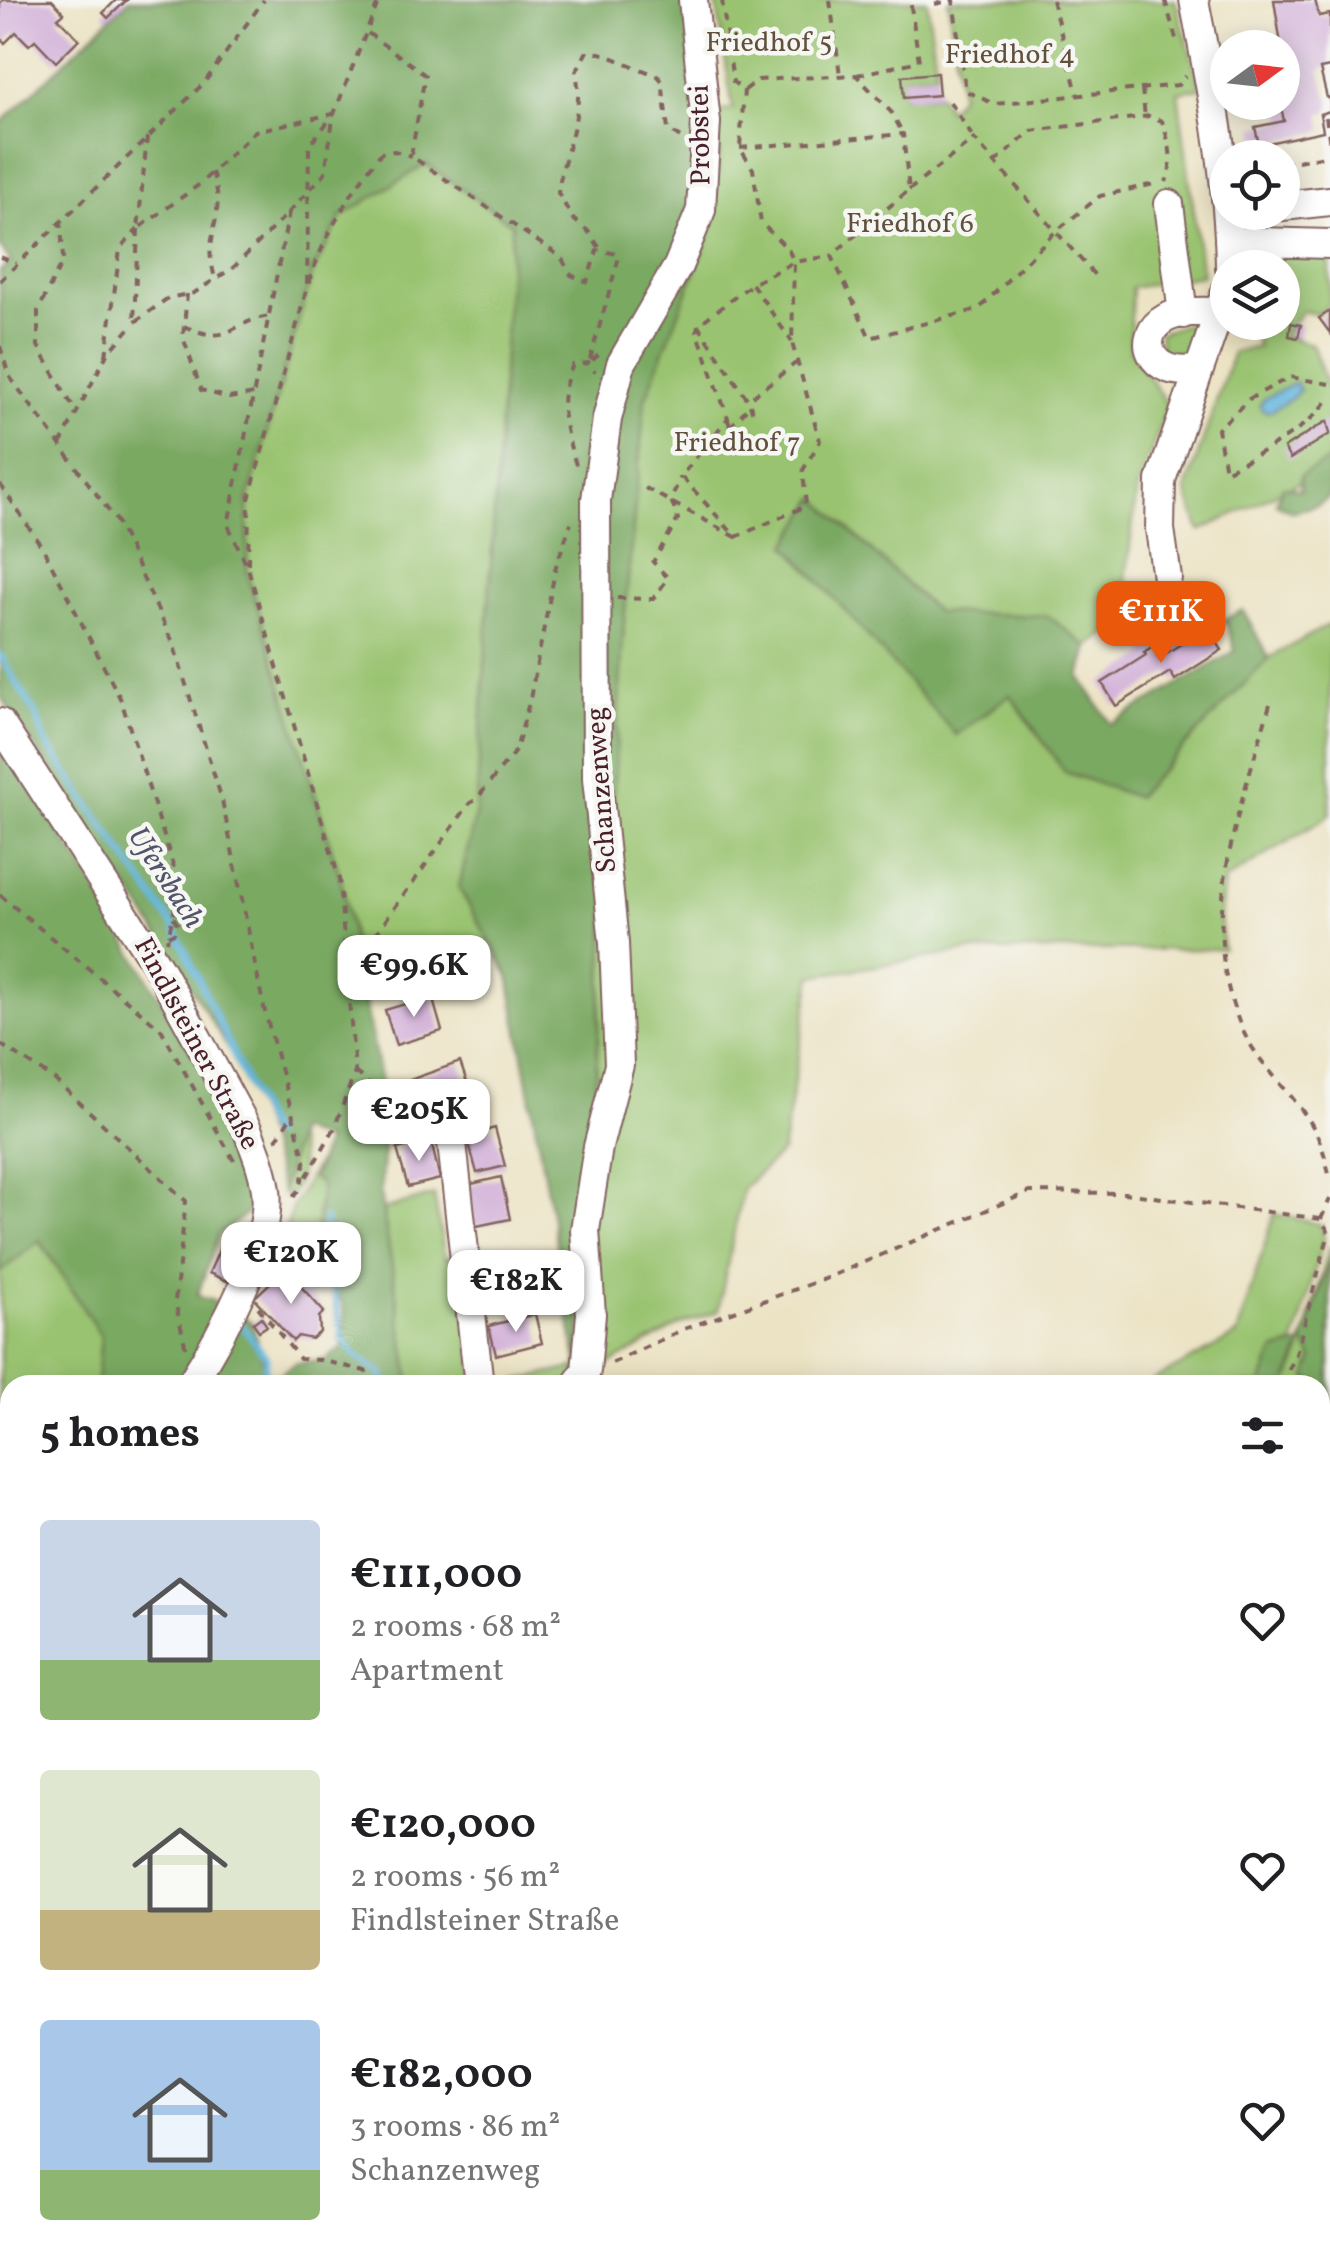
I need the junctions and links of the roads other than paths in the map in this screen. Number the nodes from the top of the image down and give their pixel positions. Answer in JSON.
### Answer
{"nodes":[{"id":1,"x":693,"y":0,"type":"edge"},
{"id":2,"x":1194,"y":0,"type":"edge"},
{"id":3,"x":1217,"y":140,"type":"edge"},
{"id":4,"x":1167,"y":193,"type":"road end"},
{"id":5,"x":1330,"y":201,"type":"edge"},
{"id":6,"x":1300,"y":204,"type":"edge"},
{"id":7,"x":701,"y":210,"type":"joint"},
{"id":8,"x":1330,"y":244,"type":"edge"},
{"id":9,"x":1269,"y":250,"type":"edge"},
{"id":10,"x":1210,"y":304,"type":"edge"},
{"id":11,"x":1184,"y":314,"type":"junction"},
{"id":12,"x":1210,"y":335,"type":"edge"},
{"id":13,"x":1197,"y":369,"type":"junction"},
{"id":14,"x":1166,"y":578,"type":"dead end"},
{"id":15,"x":0,"y":723,"type":"edge"},
{"id":16,"x":451,"y":1134,"type":"road end"},
{"id":17,"x":195,"y":1375,"type":"edge"},
{"id":18,"x":479,"y":1375,"type":"edge"},
{"id":19,"x":584,"y":1375,"type":"edge"}],
"edges":[{"from":1,"to":7,"type":"street","name":"Probstei"},
{"from":2,"to":3,"type":"street"},
{"from":4,"to":11,"type":"street"},
{"from":5,"to":6,"type":"street"},
{"from":7,"to":19,"type":"street","name":"Schanzenweg"},
{"from":8,"to":9,"type":"street"},
{"from":10,"to":11,"type":"street"},
{"from":11,"to":13,"type":"street"},
{"from":12,"to":13,"type":"street"},
{"from":13,"to":14,"type":"street"},
{"from":15,"to":17,"type":"street","name":"Findlsteiner Straße"},
{"from":16,"to":18,"type":"street"}]}
